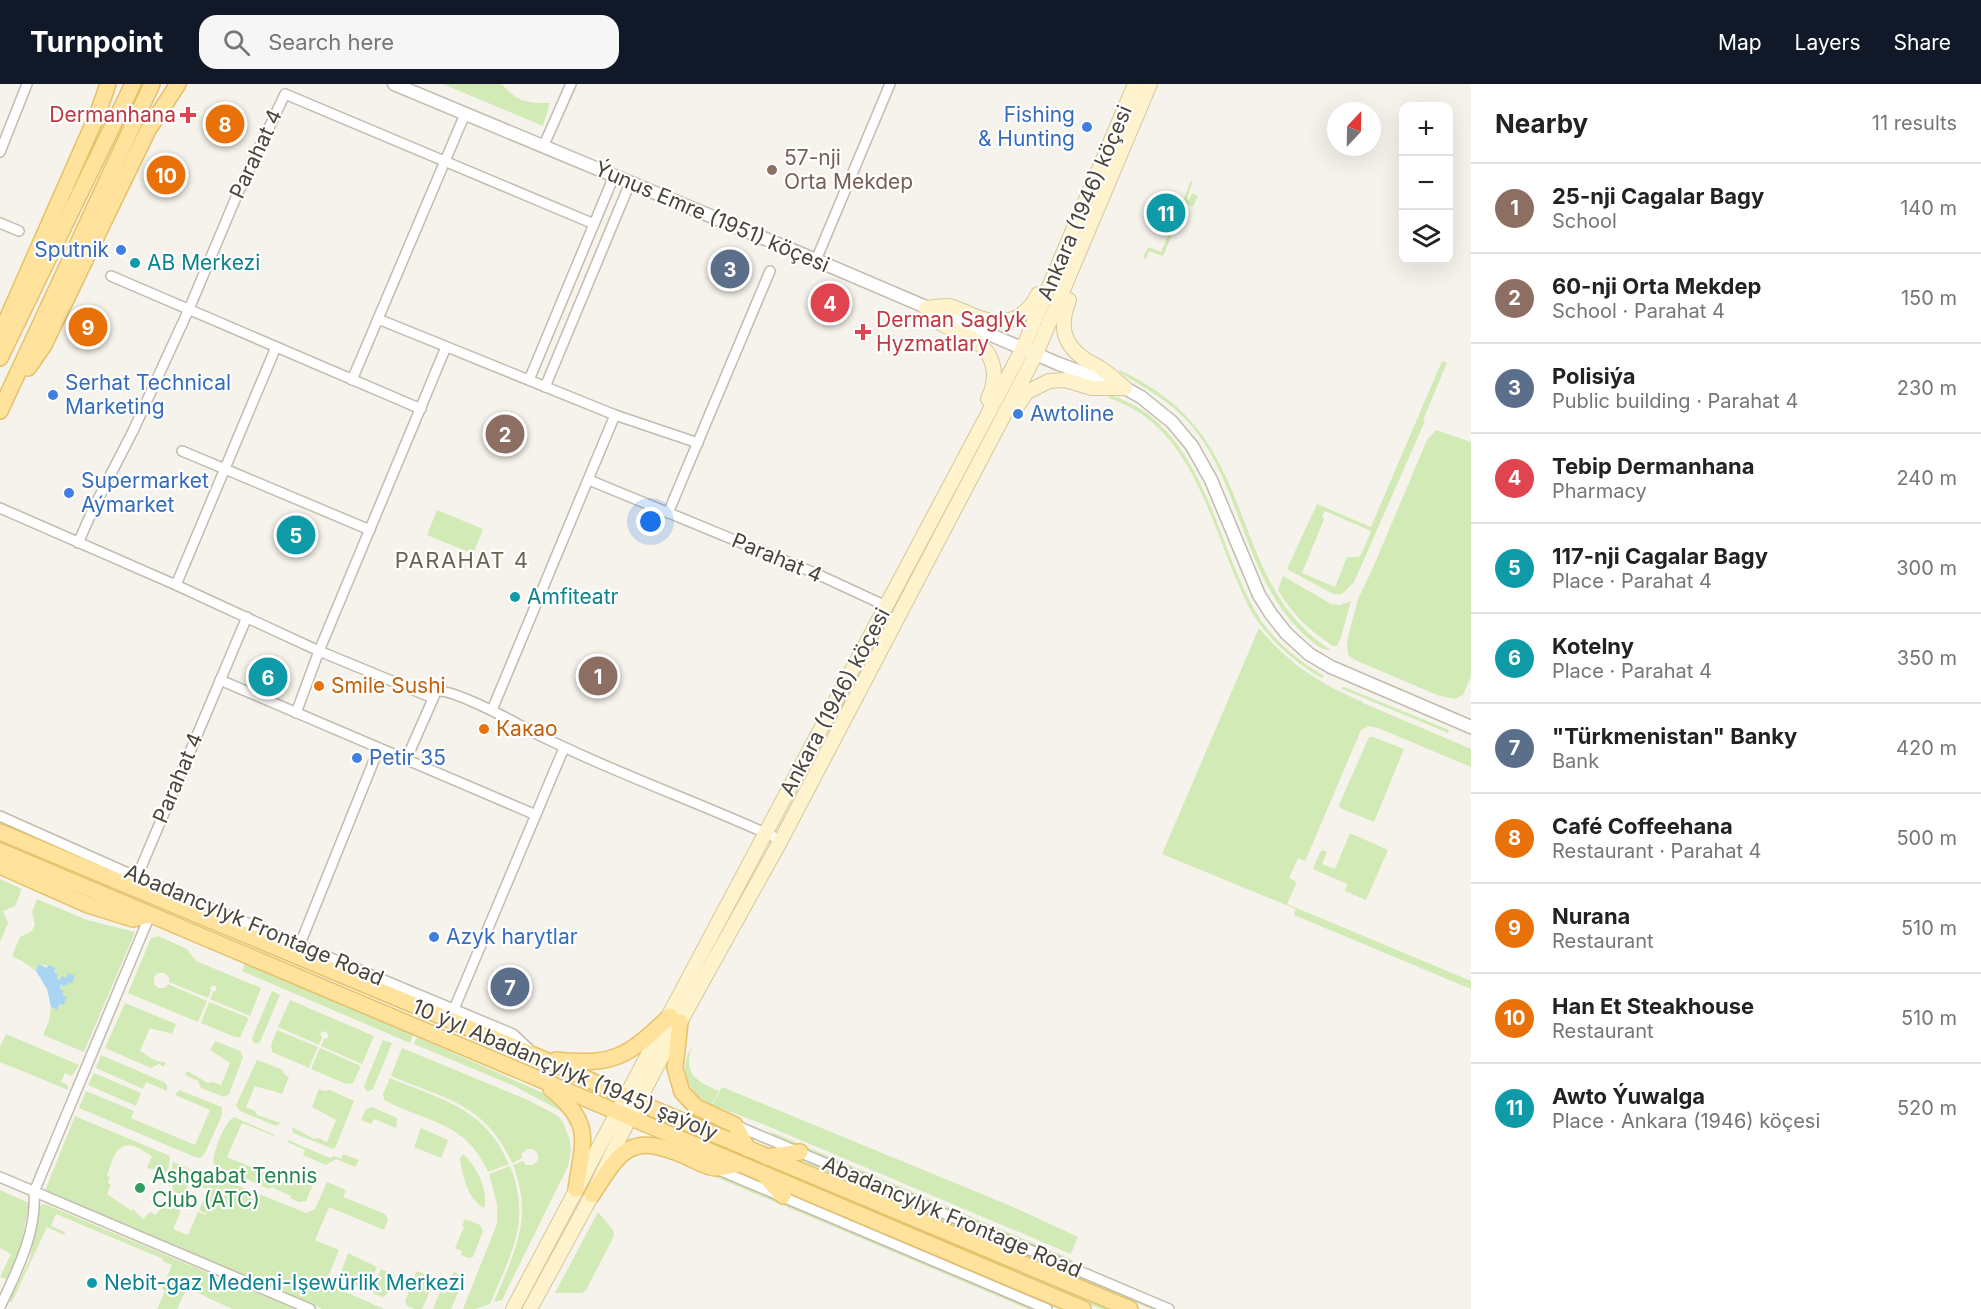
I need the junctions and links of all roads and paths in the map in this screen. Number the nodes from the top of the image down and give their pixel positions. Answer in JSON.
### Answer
{"nodes":[{"id":1,"x":27,"y":84,"type":"edge"},
{"id":2,"x":108,"y":84,"type":"edge"},
{"id":3,"x":133,"y":84,"type":"edge"},
{"id":4,"x":152,"y":84,"type":"edge"},
{"id":5,"x":178,"y":84,"type":"edge"},
{"id":6,"x":394,"y":84,"type":"edge"},
{"id":7,"x":571,"y":84,"type":"edge"},
{"id":8,"x":890,"y":84,"type":"edge"},
{"id":9,"x":1135,"y":84,"type":"edge"},
{"id":10,"x":1150,"y":84,"type":"edge"},
{"id":11,"x":465,"y":114,"type":"junction"},
{"id":12,"x":543,"y":147,"type":"junction"},
{"id":13,"x":0,"y":152,"type":"edge"},
{"id":14,"x":445,"y":161,"type":"junction"},
{"id":15,"x":614,"y":176,"type":"junction"},
{"id":16,"x":630,"y":183,"type":"junction"},
{"id":17,"x":0,"y":223,"type":"edge"},
{"id":18,"x":594,"y":224,"type":"junction"},
{"id":19,"x":19,"y":231,"type":"dead end"},
{"id":20,"x":816,"y":260,"type":"junction"},
{"id":21,"x":770,"y":271,"type":"dead end"},
{"id":22,"x":111,"y":276,"type":"dead end"},
{"id":23,"x":1060,"y":280,"type":"junction"},
{"id":24,"x":926,"y":308,"type":"junction"},
{"id":25,"x":189,"y":309,"type":"junction"},
{"id":26,"x":378,"y":319,"type":"junction"},
{"id":27,"x":0,"y":335,"type":"edge"},
{"id":28,"x":276,"y":347,"type":"junction"},
{"id":29,"x":446,"y":347,"type":"junction"},
{"id":30,"x":1029,"y":351,"type":"junction"},
{"id":31,"x":0,"y":358,"type":"edge"},
{"id":32,"x":352,"y":380,"type":"junction"},
{"id":33,"x":529,"y":380,"type":"junction"},
{"id":34,"x":545,"y":387,"type":"junction"},
{"id":35,"x":1125,"y":388,"type":"junction"},
{"id":36,"x":3,"y":404,"type":"edge"},
{"id":37,"x":421,"y":409,"type":"junction"},
{"id":38,"x":615,"y":415,"type":"junction"},
{"id":39,"x":988,"y":430,"type":"junction"},
{"id":40,"x":698,"y":443,"type":"junction"},
{"id":41,"x":182,"y":451,"type":"dead end"},
{"id":42,"x":226,"y":470,"type":"junction"},
{"id":43,"x":589,"y":480,"type":"junction"},
{"id":44,"x":0,"y":508,"type":"edge"},
{"id":45,"x":668,"y":513,"type":"junction"},
{"id":46,"x":370,"y":530,"type":"junction"},
{"id":47,"x":78,"y":543,"type":"junction"},
{"id":48,"x":176,"y":585,"type":"junction"},
{"id":49,"x":886,"y":606,"type":"junction"},
{"id":50,"x":247,"y":617,"type":"junction"},
{"id":51,"x":319,"y":651,"type":"junction"},
{"id":52,"x":220,"y":680,"type":"junction"},
{"id":53,"x":433,"y":698,"type":"junction"},
{"id":54,"x":492,"y":710,"type":"junction"},
{"id":55,"x":296,"y":713,"type":"junction"},
{"id":56,"x":1471,"y":727,"type":"edge"},
{"id":57,"x":379,"y":748,"type":"junction"},
{"id":58,"x":564,"y":748,"type":"junction"},
{"id":59,"x":406,"y":760,"type":"junction"},
{"id":60,"x":536,"y":815,"type":"junction"},
{"id":61,"x":0,"y":816,"type":"edge"},
{"id":62,"x":0,"y":832,"type":"edge"},
{"id":63,"x":765,"y":833,"type":"junction"},
{"id":64,"x":781,"y":840,"type":"junction"},
{"id":65,"x":0,"y":851,"type":"edge"},
{"id":66,"x":0,"y":866,"type":"edge"},
{"id":67,"x":107,"y":876,"type":"junction"},
{"id":68,"x":137,"y":877,"type":"junction"},
{"id":69,"x":174,"y":904,"type":"junction"},
{"id":70,"x":150,"y":915,"type":"junction"},
{"id":71,"x":300,"y":944,"type":"junction"},
{"id":72,"x":454,"y":1009,"type":"junction"},
{"id":73,"x":675,"y":1019,"type":"junction"},
{"id":74,"x":539,"y":1057,"type":"junction"},
{"id":75,"x":539,"y":1080,"type":"junction"},
{"id":76,"x":632,"y":1099,"type":"junction"},
{"id":77,"x":624,"y":1115,"type":"junction"},
{"id":78,"x":735,"y":1125,"type":"junction"},
{"id":79,"x":748,"y":1149,"type":"junction"},
{"id":80,"x":800,"y":1152,"type":"junction"},
{"id":81,"x":767,"y":1157,"type":"junction"},
{"id":82,"x":739,"y":1164,"type":"junction"},
{"id":83,"x":714,"y":1168,"type":"junction"},
{"id":84,"x":764,"y":1174,"type":"junction"},
{"id":85,"x":0,"y":1177,"type":"edge"},
{"id":86,"x":576,"y":1189,"type":"junction"},
{"id":87,"x":34,"y":1192,"type":"junction"},
{"id":88,"x":592,"y":1195,"type":"junction"},
{"id":89,"x":783,"y":1196,"type":"junction"},
{"id":90,"x":0,"y":1307,"type":"edge"},
{"id":91,"x":310,"y":1309,"type":"edge"},
{"id":92,"x":513,"y":1309,"type":"edge"},
{"id":93,"x":530,"y":1309,"type":"edge"},
{"id":94,"x":1047,"y":1309,"type":"edge"},
{"id":95,"x":1083,"y":1309,"type":"edge"},
{"id":96,"x":1130,"y":1309,"type":"edge"},
{"id":97,"x":1169,"y":1309,"type":"edge"}],
"edges":[{"from":1,"to":13,"type":"street"},
{"from":2,"to":27,"type":"main road"},
{"from":3,"to":31,"type":"main road"},
{"from":4,"to":36,"type":"main road"},
{"from":5,"to":36,"type":"main road"},
{"from":6,"to":11,"type":"street","name":"Ýunus Emre (1951) köçesi"},
{"from":7,"to":12,"type":"street"},
{"from":8,"to":20,"type":"street"},
{"from":9,"to":23,"type":"main road","name":"Ankara (1946) köçesi"},
{"from":10,"to":23,"type":"main road","name":"Ankara (1946) köçesi"},
{"from":11,"to":12,"type":"street","name":"Ýunus Emre (1951) köçesi"},
{"from":11,"to":14,"type":"street"},
{"from":12,"to":15,"type":"street","name":"Ýunus Emre (1951) köçesi"},
{"from":14,"to":18,"type":"street"},
{"from":14,"to":25,"type":"street","name":"Parahat 4"},
{"from":14,"to":26,"type":"street"},
{"from":15,"to":16,"type":"street","name":"Ýunus Emre (1951) köçesi"},
{"from":15,"to":18,"type":"street"},
{"from":16,"to":20,"type":"street","name":"Ýunus Emre (1951) köçesi"},
{"from":16,"to":34,"type":"street"},
{"from":17,"to":19,"type":"street"},
{"from":18,"to":33,"type":"street"},
{"from":20,"to":24,"type":"street","name":"Ýunus Emre (1951) köçesi"},
{"from":21,"to":40,"type":"street"},
{"from":22,"to":25,"type":"street"},
{"from":23,"to":24,"type":"main road"},
{"from":23,"to":30,"type":"main road","name":"Ankara (1946) köçesi"},
{"from":23,"to":35,"type":"main road"},
{"from":24,"to":30,"type":"street","name":"Ýunus Emre (1951) köçesi"},
{"from":24,"to":39,"type":"main road"},
{"from":25,"to":28,"type":"street"},
{"from":25,"to":47,"type":"street","name":"Parahat 4"},
{"from":26,"to":29,"type":"street"},
{"from":26,"to":32,"type":"street"},
{"from":28,"to":32,"type":"street"},
{"from":28,"to":42,"type":"street"},
{"from":29,"to":33,"type":"street"},
{"from":29,"to":37,"type":"street"},
{"from":30,"to":35,"type":"street","name":"Ýunus Emre (1951) köçesi"},
{"from":30,"to":39,"type":"main road","name":"Ankara (1946) köçesi"},
{"from":32,"to":37,"type":"street"},
{"from":33,"to":34,"type":"street"},
{"from":34,"to":38,"type":"street"},
{"from":35,"to":39,"type":"main road"},
{"from":35,"to":56,"type":"street","name":"Ýunus Emre (1951) köçesi"},
{"from":37,"to":46,"type":"street"},
{"from":38,"to":40,"type":"street"},
{"from":38,"to":43,"type":"street"},
{"from":39,"to":49,"type":"main road","name":"Ankara (1946) köçesi"},
{"from":39,"to":64,"type":"main road","name":"Ankara (1946) köçesi"},
{"from":40,"to":45,"type":"street"},
{"from":41,"to":42,"type":"street"},
{"from":42,"to":46,"type":"street"},
{"from":42,"to":48,"type":"street"},
{"from":43,"to":45,"type":"street","name":"Parahat 4"},
{"from":43,"to":54,"type":"street"},
{"from":44,"to":47,"type":"street"},
{"from":45,"to":49,"type":"street","name":"Parahat 4"},
{"from":46,"to":51,"type":"street"},
{"from":47,"to":48,"type":"street"},
{"from":48,"to":50,"type":"street"},
{"from":49,"to":63,"type":"main road","name":"Ankara (1946) köçesi"},
{"from":50,"to":51,"type":"street"},
{"from":50,"to":52,"type":"street","name":"Parahat 4"},
{"from":51,"to":53,"type":"street"},
{"from":51,"to":55,"type":"street"},
{"from":52,"to":55,"type":"street"},
{"from":52,"to":68,"type":"street","name":"Parahat 4"},
{"from":53,"to":54,"type":"street"},
{"from":53,"to":59,"type":"street"},
{"from":54,"to":58,"type":"street"},
{"from":55,"to":57,"type":"street"},
{"from":57,"to":59,"type":"street"},
{"from":57,"to":71,"type":"street"},
{"from":58,"to":60,"type":"street"},
{"from":58,"to":63,"type":"street"},
{"from":59,"to":60,"type":"street"},
{"from":60,"to":72,"type":"street"},
{"from":61,"to":68,"type":"street","name":"Abadancylyk Frontage Road"},
{"from":62,"to":67,"type":"main road","name":"10 ýyl Abadançylyk (1945) şaýoly"},
{"from":63,"to":64,"type":"street"},
{"from":63,"to":73,"type":"main road","name":"Ankara (1946) köçesi"},
{"from":64,"to":73,"type":"main road","name":"Ankara (1946) köçesi"},
{"from":65,"to":70,"type":"main road","name":"10 ýyl Abadançylyk (1945) şaýoly"},
{"from":66,"to":70,"type":"main road"},
{"from":67,"to":68,"type":"main road"},
{"from":67,"to":69,"type":"main road","name":"10 ýyl Abadançylyk (1945) şaýoly"},
{"from":68,"to":69,"type":"main road"},
{"from":68,"to":71,"type":"street","name":"Abadancylyk Frontage Road"},
{"from":69,"to":74,"type":"main road","name":"10 ýyl Abadançylyk (1945) şaýoly"},
{"from":70,"to":75,"type":"main road","name":"10 ýyl Abadançylyk (1945) şaýoly"},
{"from":70,"to":87,"type":"street"},
{"from":71,"to":72,"type":"street","name":"Abadancylyk Frontage Road"},
{"from":72,"to":74,"type":"street","name":"Abadancylyk Frontage Road"},
{"from":73,"to":74,"type":"main road"},
{"from":73,"to":76,"type":"main road","name":"Ankara (1946) köçesi"},
{"from":73,"to":78,"type":"main road"},
{"from":74,"to":76,"type":"main road","name":"10 ýyl Abadançylyk (1945) şaýoly"},
{"from":75,"to":77,"type":"main road","name":"10 ýyl Abadançylyk (1945) şaýoly"},
{"from":75,"to":86,"type":"main road"},
{"from":76,"to":77,"type":"main road","name":"Ankara (1946) köçesi"},
{"from":76,"to":79,"type":"main road","name":"10 ýyl Abadançylyk (1945) şaýoly"},
{"from":77,"to":82,"type":"main road","name":"10 ýyl Abadançylyk (1945) şaýoly"},
{"from":77,"to":86,"type":"main road","name":"Ankara (1946) köçesi"},
{"from":77,"to":88,"type":"main road","name":"Ankara (1946) köçesi"},
{"from":78,"to":79,"type":"main road"},
{"from":78,"to":80,"type":"street","name":"Abadancylyk Frontage Road"},
{"from":79,"to":81,"type":"main road","name":"10 ýyl Abadançylyk (1945) şaýoly"},
{"from":80,"to":81,"type":"main road"},
{"from":80,"to":97,"type":"street","name":"Abadancylyk Frontage Road"},
{"from":81,"to":96,"type":"main road","name":"10 ýyl Abadançylyk (1945) şaýoly"},
{"from":82,"to":83,"type":"main road"},
{"from":82,"to":84,"type":"main road","name":"10 ýyl Abadançylyk (1945) şaýoly"},
{"from":83,"to":88,"type":"main road"},
{"from":83,"to":89,"type":"street"},
{"from":84,"to":89,"type":"main road"},
{"from":84,"to":95,"type":"main road","name":"10 ýyl Abadançylyk (1945) şaýoly"},
{"from":85,"to":87,"type":"street"},
{"from":86,"to":92,"type":"main road","name":"Ankara (1946) köçesi"},
{"from":87,"to":90,"type":"street"},
{"from":87,"to":91,"type":"street"},
{"from":88,"to":93,"type":"main road","name":"Ankara (1946) köçesi"},
{"from":89,"to":94,"type":"street"}]}
